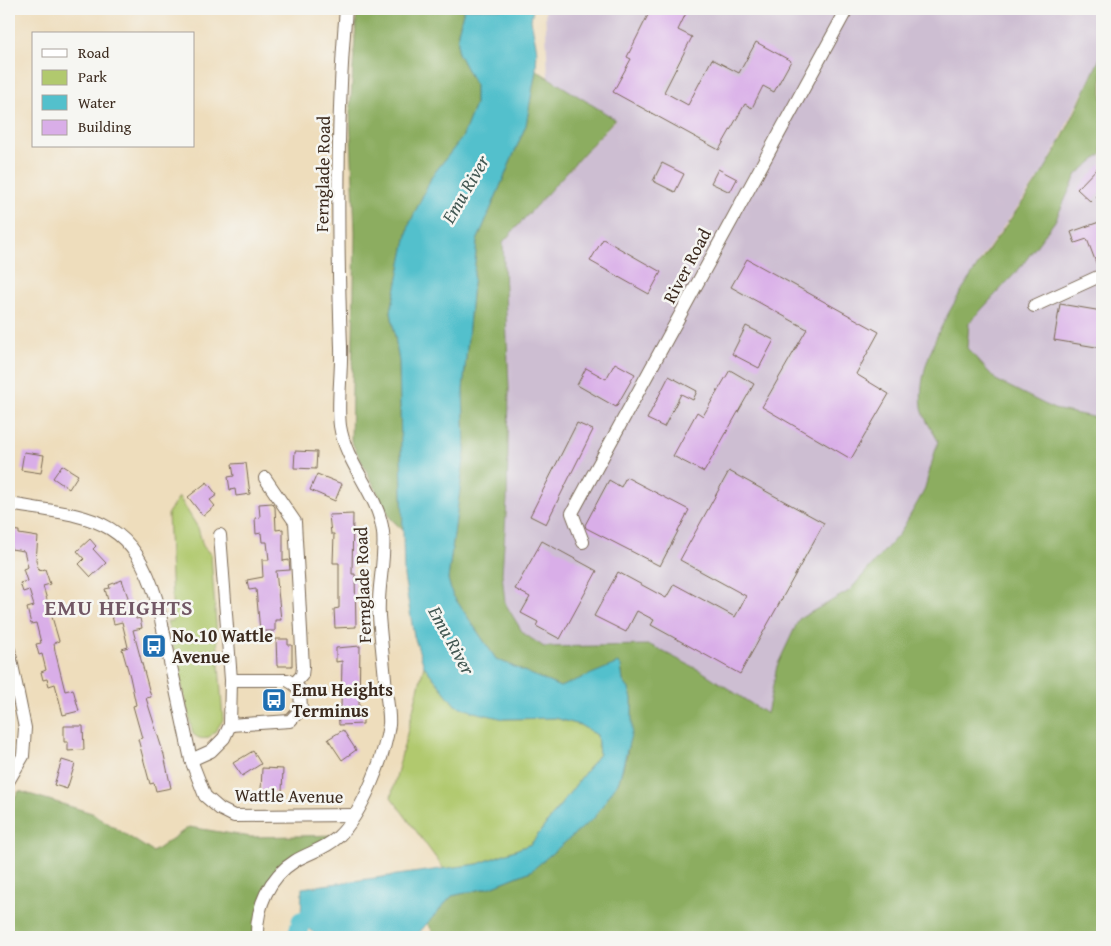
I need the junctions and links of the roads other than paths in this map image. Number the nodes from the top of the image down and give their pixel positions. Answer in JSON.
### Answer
{"nodes":[{"id":1,"x":346,"y":9,"type":"edge"},
{"id":2,"x":847,"y":9,"type":"edge"},
{"id":3,"x":1102,"y":275,"type":"edge"},
{"id":4,"x":1034,"y":306,"type":"dead end"},
{"id":5,"x":265,"y":478,"type":"dead end"},
{"id":6,"x":9,"y":504,"type":"edge"},
{"id":7,"x":220,"y":535,"type":"dead end"},
{"id":8,"x":583,"y":542,"type":"dead end"},
{"id":9,"x":9,"y":650,"type":"edge"},
{"id":10,"x":230,"y":680,"type":"junction"},
{"id":11,"x":294,"y":684,"type":"junction"},
{"id":12,"x":230,"y":725,"type":"junction"},
{"id":13,"x":191,"y":760,"type":"junction"},
{"id":14,"x":9,"y":780,"type":"edge"},
{"id":15,"x":354,"y":815,"type":"junction"},
{"id":16,"x":257,"y":937,"type":"edge"}],
"edges":[{"from":1,"to":15,"type":"street","name":"Fernglade Road"},
{"from":2,"to":8,"type":"street","name":"River Road"},
{"from":3,"to":4,"type":"street"},
{"from":5,"to":11,"type":"street"},
{"from":6,"to":13,"type":"street","name":"Wattle Avenue"},
{"from":7,"to":10,"type":"street"},
{"from":9,"to":14,"type":"street"},
{"from":10,"to":11,"type":"street"},
{"from":10,"to":12,"type":"street"},
{"from":11,"to":12,"type":"street"},
{"from":12,"to":13,"type":"street"},
{"from":13,"to":15,"type":"street","name":"Wattle Avenue"},
{"from":15,"to":16,"type":"street","name":"Fernglade Road"}]}
